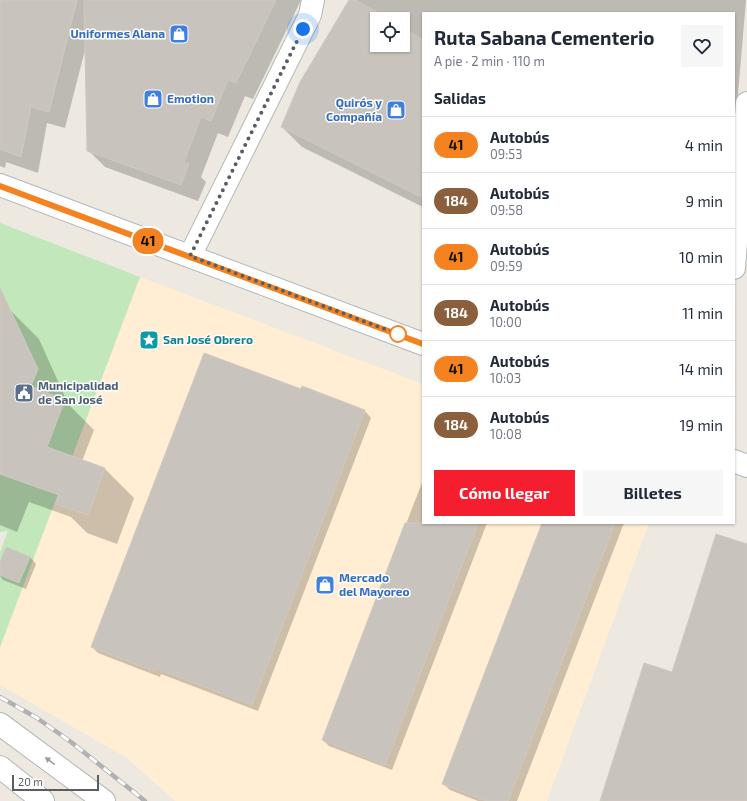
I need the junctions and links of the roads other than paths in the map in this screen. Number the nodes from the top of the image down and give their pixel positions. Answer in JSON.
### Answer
{"nodes":[{"id":1,"x":314,"y":5,"type":"edge"},
{"id":2,"x":747,"y":103,"type":"edge"},
{"id":3,"x":0,"y":186,"type":"edge"},
{"id":4,"x":735,"y":255,"type":"edge"},
{"id":5,"x":190,"y":256,"type":"junction"},
{"id":6,"x":422,"y":344,"type":"edge"},
{"id":7,"x":735,"y":461,"type":"edge"},
{"id":8,"x":747,"y":466,"type":"edge"},
{"id":9,"x":0,"y":724,"type":"edge"},
{"id":10,"x":0,"y":767,"type":"edge"},
{"id":11,"x":43,"y":801,"type":"edge"},
{"id":12,"x":104,"y":801,"type":"edge"}],
"edges":[{"from":1,"to":5,"type":"street"},
{"from":2,"to":4,"type":"street"},
{"from":3,"to":5,"type":"street"},
{"from":5,"to":6,"type":"street"},
{"from":7,"to":8,"type":"street"},
{"from":12,"to":9,"type":"street","one_way":true},
{"from":10,"to":11,"type":"street"}]}
